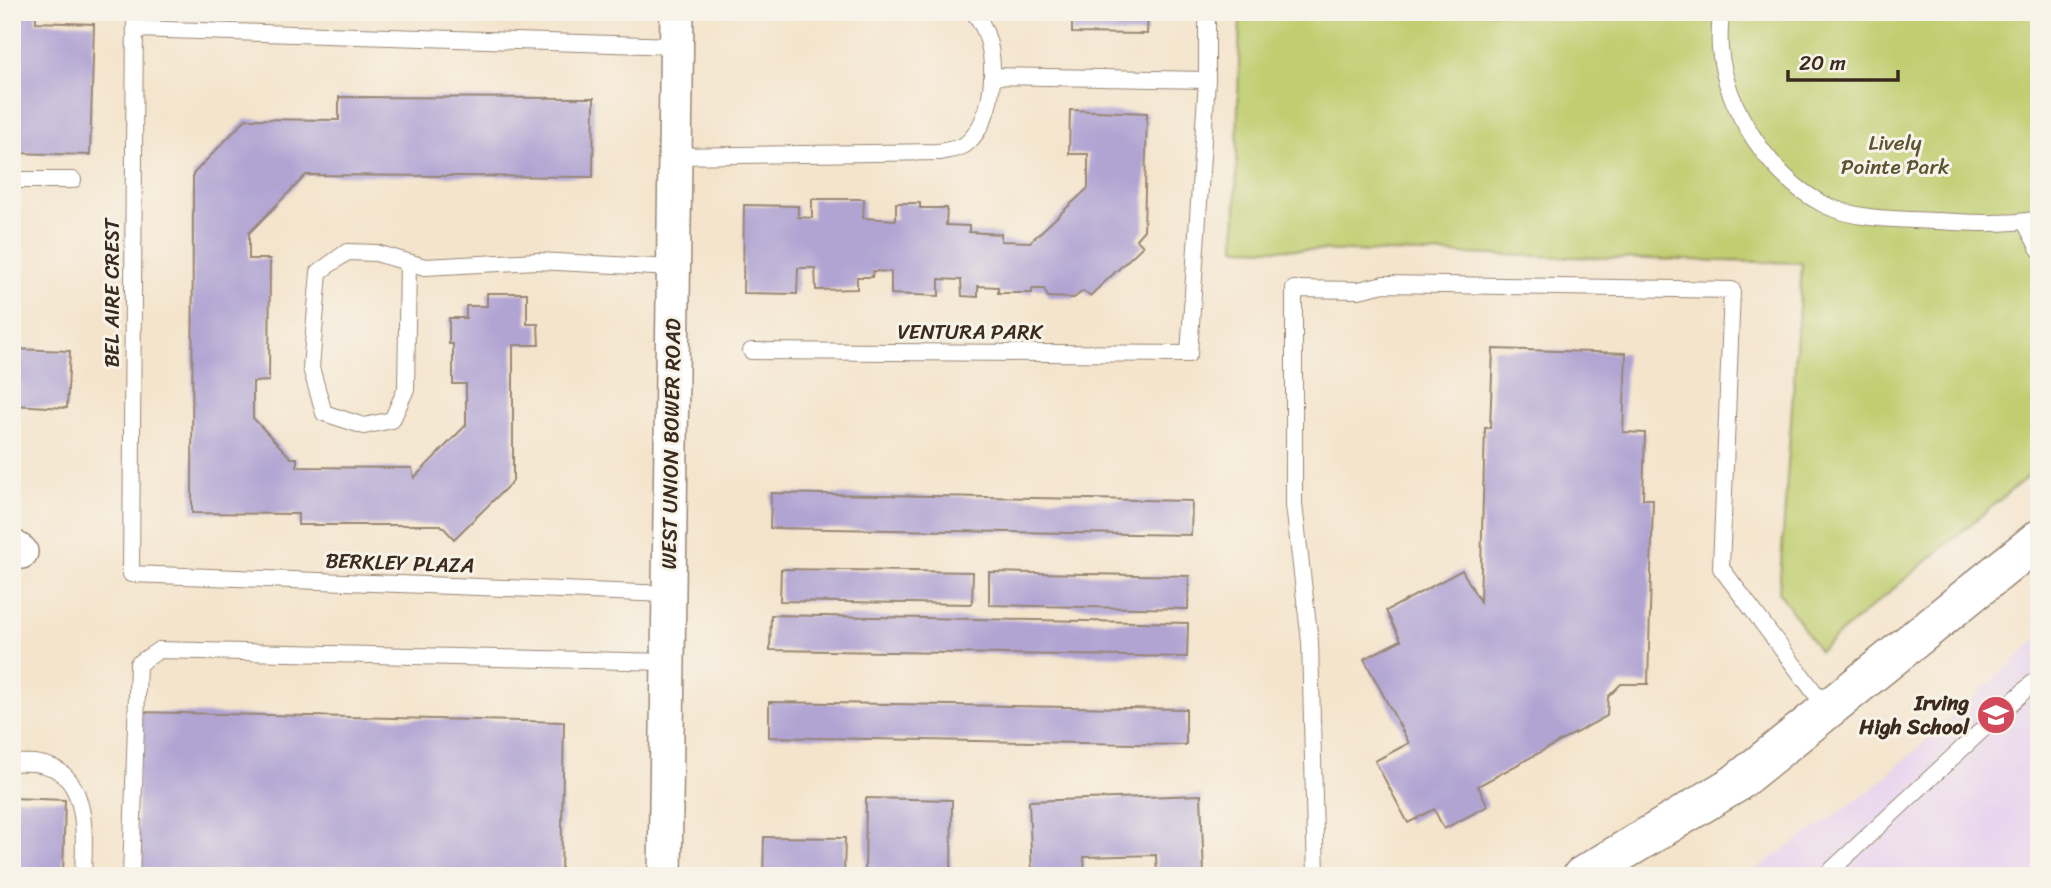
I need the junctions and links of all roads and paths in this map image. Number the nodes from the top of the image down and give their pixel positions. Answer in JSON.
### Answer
{"nodes":[{"id":1,"x":135,"y":12,"type":"edge"},
{"id":2,"x":677,"y":12,"type":"edge"},
{"id":3,"x":972,"y":12,"type":"edge"},
{"id":4,"x":1207,"y":12,"type":"edge"},
{"id":5,"x":1721,"y":12,"type":"edge"},
{"id":6,"x":135,"y":29,"type":"junction"},
{"id":7,"x":677,"y":46,"type":"junction"},
{"id":8,"x":992,"y":76,"type":"junction"},
{"id":9,"x":1207,"y":80,"type":"junction"},
{"id":10,"x":675,"y":156,"type":"junction"},
{"id":11,"x":12,"y":180,"type":"edge"},
{"id":12,"x":73,"y":180,"type":"dead end"},
{"id":13,"x":2032,"y":220,"type":"edge"},
{"id":14,"x":2039,"y":248,"type":"edge"},
{"id":15,"x":408,"y":262,"type":"junction"},
{"id":16,"x":673,"y":268,"type":"junction"},
{"id":17,"x":751,"y":351,"type":"dead end"},
{"id":18,"x":2039,"y":539,"type":"edge"},
{"id":19,"x":131,"y":574,"type":"joint"},
{"id":20,"x":669,"y":594,"type":"junction"},
{"id":21,"x":668,"y":662,"type":"junction"},
{"id":22,"x":2039,"y":677,"type":"edge"},
{"id":23,"x":1827,"y":709,"type":"junction"},
{"id":24,"x":12,"y":763,"type":"edge"},
{"id":25,"x":83,"y":876,"type":"edge"},
{"id":26,"x":131,"y":876,"type":"edge"},
{"id":27,"x":665,"y":876,"type":"edge"},
{"id":28,"x":1316,"y":876,"type":"edge"},
{"id":29,"x":1582,"y":876,"type":"edge"},
{"id":30,"x":1825,"y":876,"type":"edge"}],
"edges":[{"from":1,"to":6,"type":"lane","name":"BEL AIRE CREST"},
{"from":2,"to":7,"type":"street","name":"WEST UNION BOWER ROAD"},
{"from":3,"to":8,"type":"lane"},
{"from":4,"to":9,"type":"lane"},
{"from":5,"to":13,"type":"lane"},
{"from":6,"to":7,"type":"lane"},
{"from":6,"to":19,"type":"lane","name":"BEL AIRE CREST"},
{"from":7,"to":10,"type":"street","name":"WEST UNION BOWER ROAD"},
{"from":8,"to":9,"type":"lane"},
{"from":8,"to":10,"type":"lane"},
{"from":9,"to":17,"type":"lane","name":"VENTURA PARK"},
{"from":10,"to":16,"type":"street","name":"WEST UNION BOWER ROAD"},
{"from":11,"to":12,"type":"lane"},
{"from":13,"to":14,"type":"lane"},
{"from":15,"to":15,"type":"lane"},
{"from":15,"to":16,"type":"lane"},
{"from":16,"to":20,"type":"street","name":"WEST UNION BOWER ROAD"},
{"from":18,"to":23,"type":"main road"},
{"from":19,"to":20,"type":"lane","name":"BERKLEY PLAZA"},
{"from":20,"to":21,"type":"street","name":"WEST UNION BOWER ROAD"},
{"from":21,"to":26,"type":"lane"},
{"from":21,"to":27,"type":"street","name":"WEST UNION BOWER ROAD"},
{"from":22,"to":30,"type":"lane"},
{"from":23,"to":28,"type":"lane"},
{"from":23,"to":29,"type":"main road"},
{"from":24,"to":25,"type":"lane"}]}
